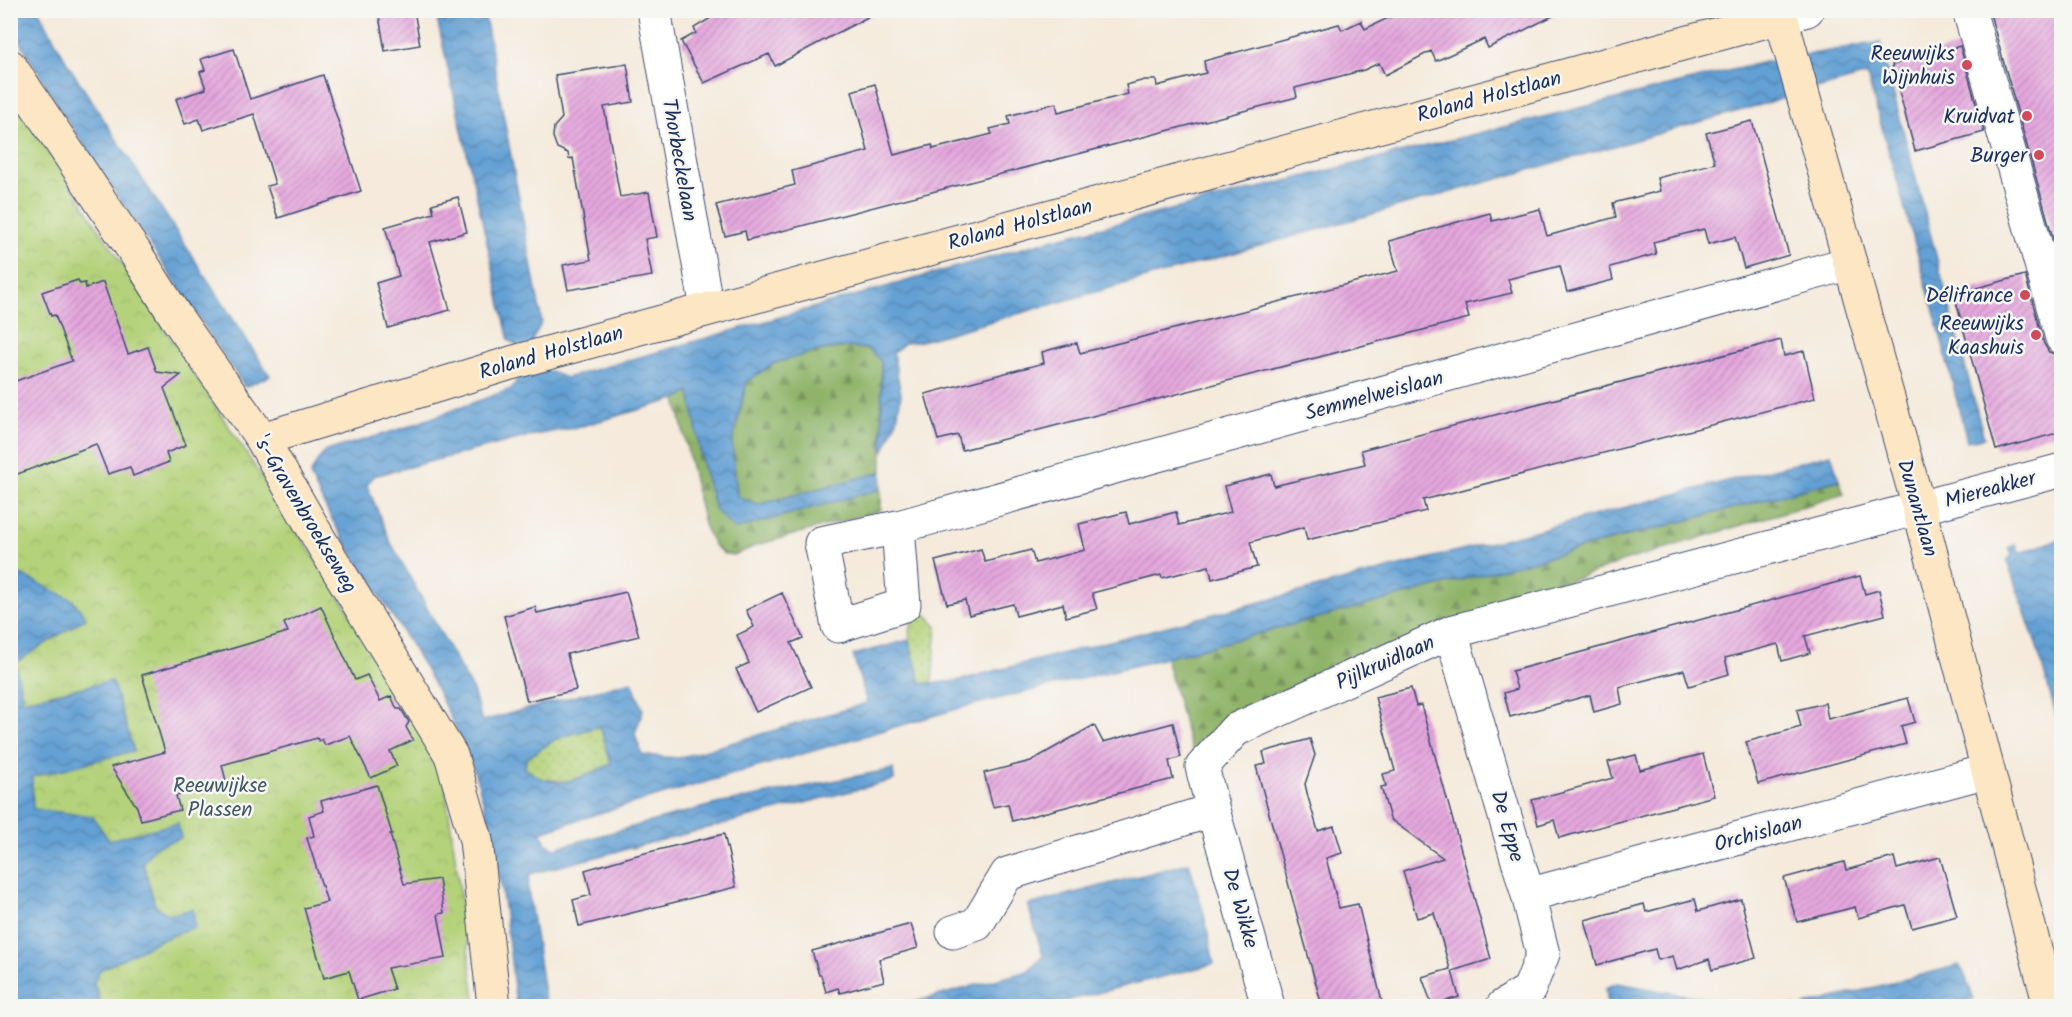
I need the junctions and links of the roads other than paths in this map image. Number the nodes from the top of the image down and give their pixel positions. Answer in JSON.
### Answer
{"nodes":[{"id":1,"x":654,"y":10,"type":"edge"},
{"id":2,"x":1969,"y":10,"type":"edge"},
{"id":3,"x":1789,"y":13,"type":"edge"},
{"id":4,"x":10,"y":66,"type":"edge"},
{"id":5,"x":1850,"y":263,"type":"junction"},
{"id":6,"x":707,"y":309,"type":"junction"},
{"id":7,"x":2061,"y":338,"type":"edge"},
{"id":8,"x":262,"y":439,"type":"junction"},
{"id":9,"x":2061,"y":470,"type":"edge"},
{"id":10,"x":1919,"y":508,"type":"junction"},
{"id":11,"x":898,"y":527,"type":"dead end"},
{"id":12,"x":1451,"y":632,"type":"junction"},
{"id":13,"x":1987,"y":771,"type":"junction"},
{"id":14,"x":1213,"y":810,"type":"junction"},
{"id":15,"x":1528,"y":895,"type":"junction"},
{"id":16,"x":953,"y":932,"type":"dead end"},
{"id":17,"x":494,"y":1006,"type":"edge"},
{"id":18,"x":1268,"y":1006,"type":"edge"},
{"id":19,"x":1503,"y":1006,"type":"edge"},
{"id":20,"x":2050,"y":1006,"type":"edge"}],
"edges":[{"from":1,"to":6,"type":"street","name":"Thorbeckelaan"},
{"from":2,"to":7,"type":"street"},
{"from":3,"to":5,"type":"street","name":"Dunantlaan"},
{"from":3,"to":6,"type":"street","name":"Roland Holstlaan"},
{"from":4,"to":8,"type":"street","name":"'s-Gravenbroekseweg"},
{"from":5,"to":10,"type":"street","name":"Dunantlaan"},
{"from":5,"to":11,"type":"street","name":"Semmelweislaan"},
{"from":6,"to":8,"type":"street","name":"Roland Holstlaan"},
{"from":8,"to":17,"type":"street","name":"'s-Gravenbroekseweg"},
{"from":9,"to":10,"type":"street","name":"Miereakker"},
{"from":10,"to":12,"type":"street","name":"Pijlkruidlaan"},
{"from":10,"to":13,"type":"street","name":"Dunantlaan"},
{"from":12,"to":14,"type":"street","name":"Pijlkruidlaan"},
{"from":12,"to":15,"type":"street","name":"De Eppe"},
{"from":13,"to":15,"type":"street","name":"Orchislaan"},
{"from":13,"to":20,"type":"street","name":"Dunantlaan"},
{"from":14,"to":16,"type":"street"},
{"from":14,"to":18,"type":"street","name":"De Wikke"},
{"from":15,"to":19,"type":"street","name":"De Eppe"}]}
